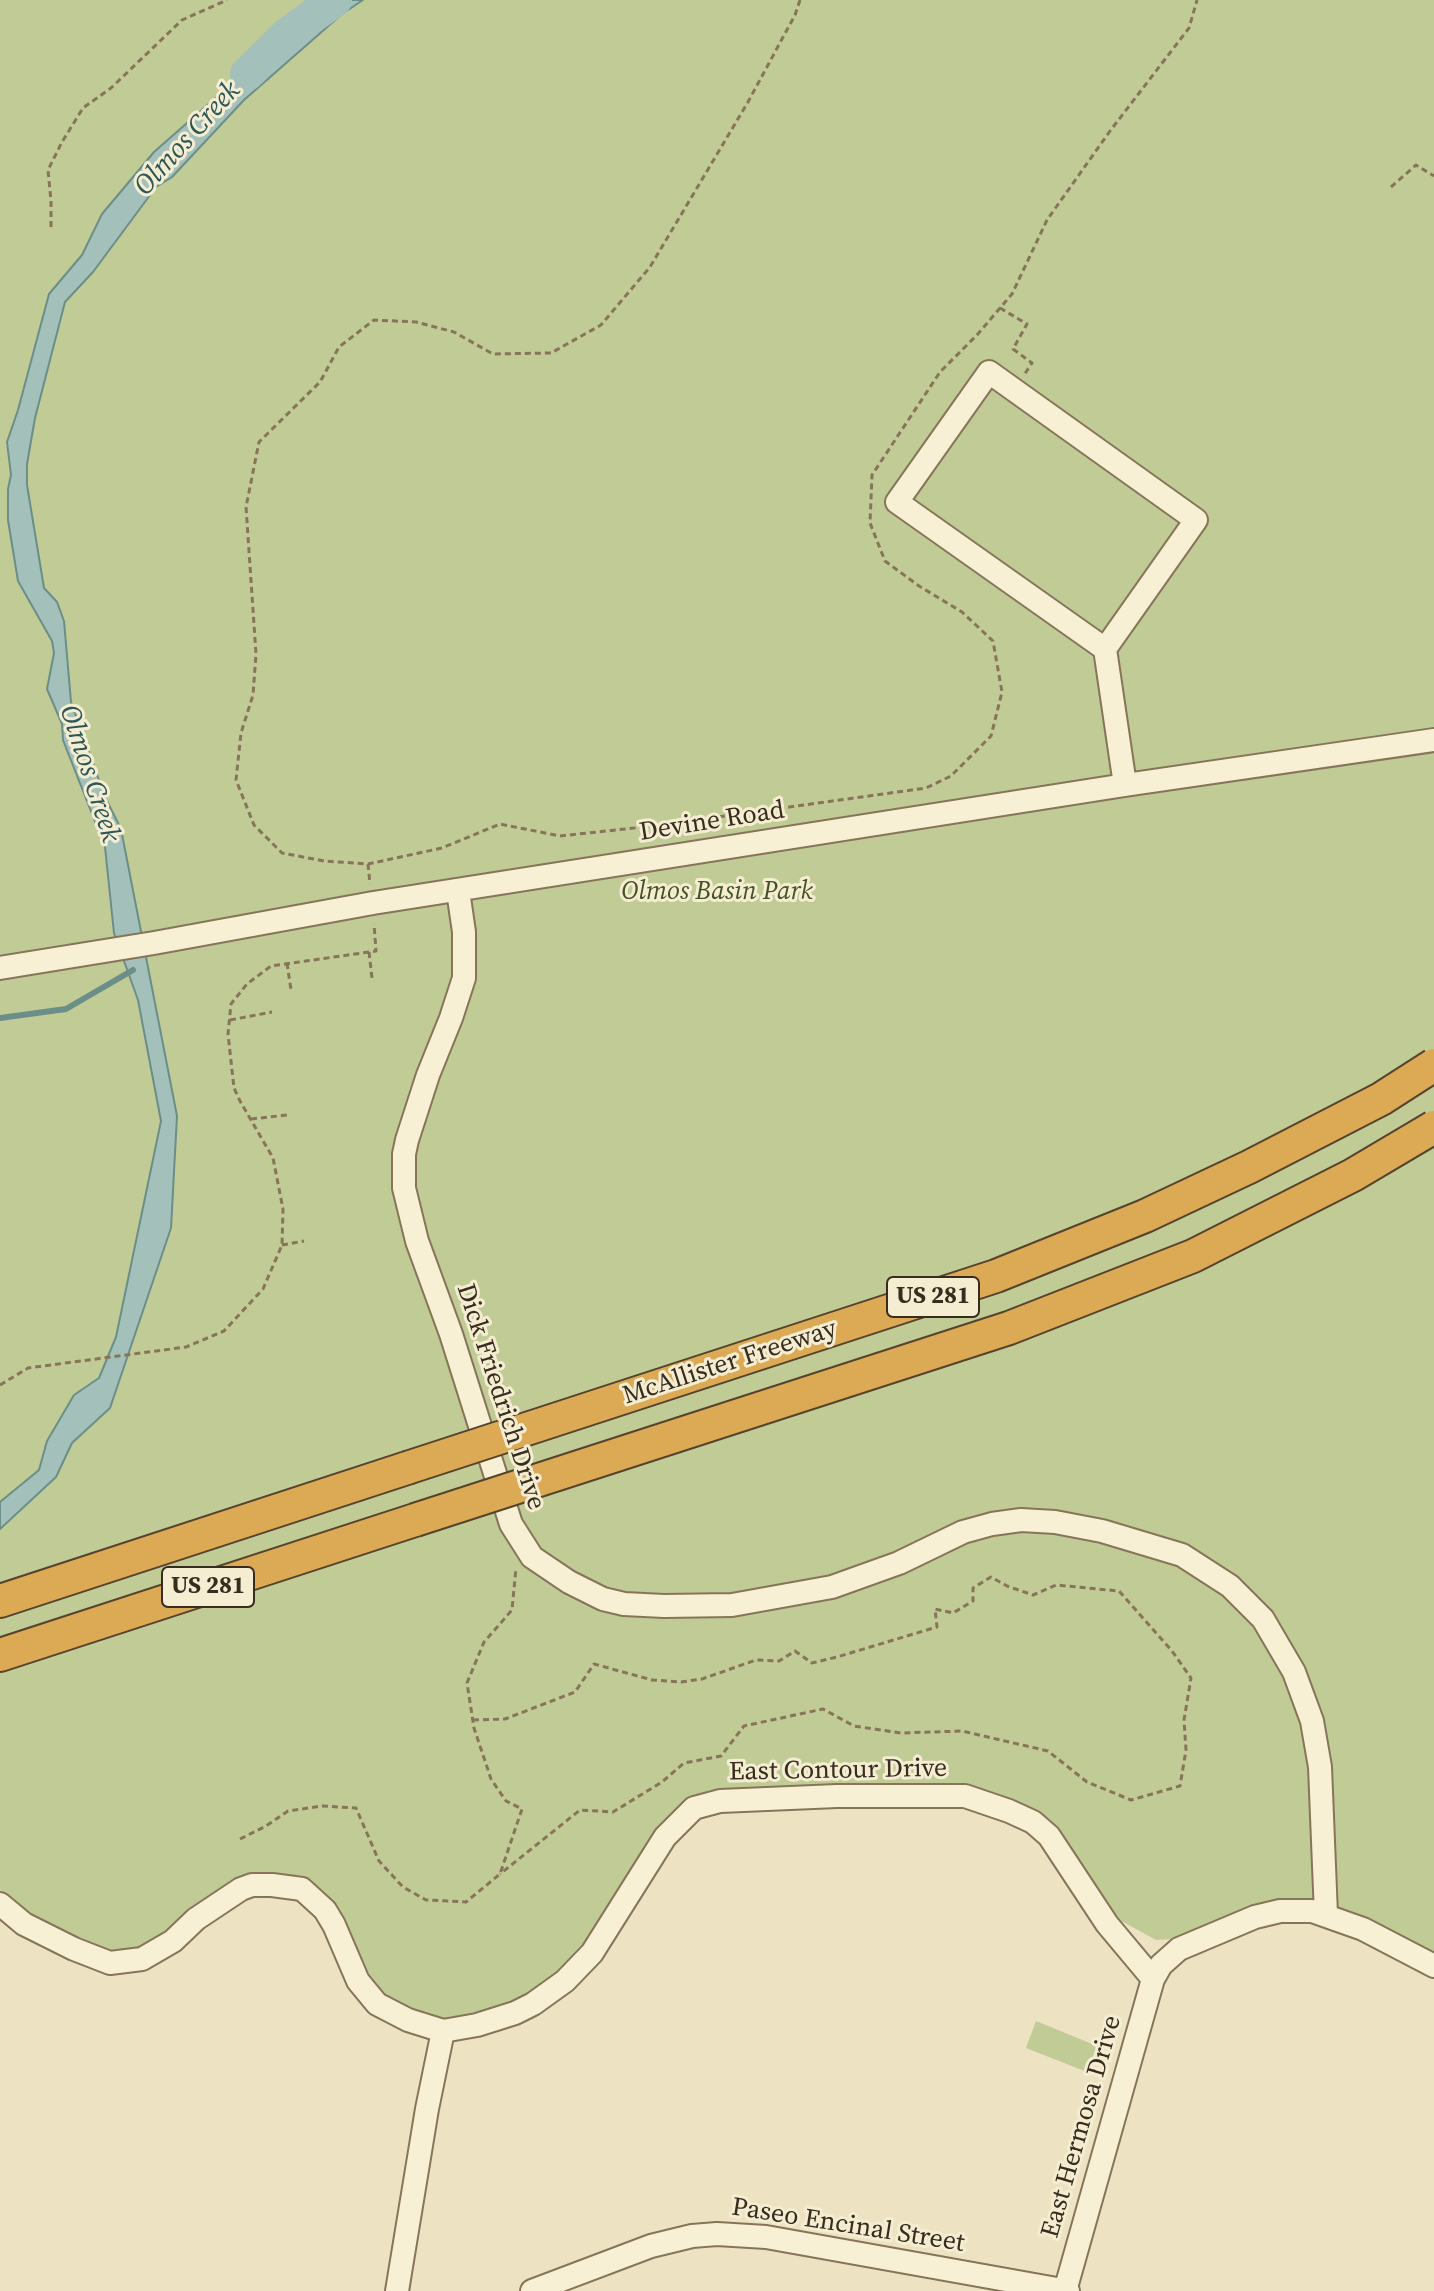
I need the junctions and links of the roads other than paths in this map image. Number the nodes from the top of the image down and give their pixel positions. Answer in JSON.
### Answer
{"nodes":[{"id":1,"x":1105,"y":649,"type":"junction"},
{"id":2,"x":1434,"y":740,"type":"edge"},
{"id":3,"x":1125,"y":785,"type":"junction"},
{"id":4,"x":458,"y":891,"type":"junction"},
{"id":5,"x":0,"y":968,"type":"edge"},
{"id":6,"x":1434,"y":1065,"type":"edge"},
{"id":7,"x":1434,"y":1127,"type":"edge"},
{"id":8,"x":0,"y":1601,"type":"edge"},
{"id":9,"x":0,"y":1655,"type":"edge"},
{"id":10,"x":0,"y":1904,"type":"edge"},
{"id":11,"x":1326,"y":1915,"type":"junction"},
{"id":12,"x":1434,"y":1966,"type":"edge"},
{"id":13,"x":1153,"y":1979,"type":"junction"},
{"id":14,"x":443,"y":2031,"type":"junction"},
{"id":15,"x":397,"y":2291,"type":"edge"},
{"id":16,"x":532,"y":2291,"type":"edge"},
{"id":17,"x":1066,"y":2291,"type":"edge"}],
"edges":[{"from":1,"to":1,"type":"street"},
{"from":1,"to":3,"type":"street"},
{"from":2,"to":3,"type":"street","name":"Devine Road"},
{"from":3,"to":4,"type":"street","name":"Devine Road"},
{"from":4,"to":5,"type":"street","name":"Devine Road"},
{"from":4,"to":11,"type":"street","name":"Dick Friedrich Drive"},
{"from":6,"to":8,"type":"highway","name":"McAllister Freeway","number":"US 281","bridge":true},
{"from":7,"to":9,"type":"highway","name":"McAllister Freeway","number":"US 281","bridge":true},
{"from":10,"to":14,"type":"street","name":"East Contour Drive"},
{"from":11,"to":12,"type":"street"},
{"from":11,"to":13,"type":"street"},
{"from":13,"to":14,"type":"street","name":"East Contour Drive"},
{"from":13,"to":17,"type":"street","name":"East Hermosa Drive"},
{"from":14,"to":15,"type":"street"},
{"from":16,"to":17,"type":"street","name":"Paseo Encinal Street"}]}
